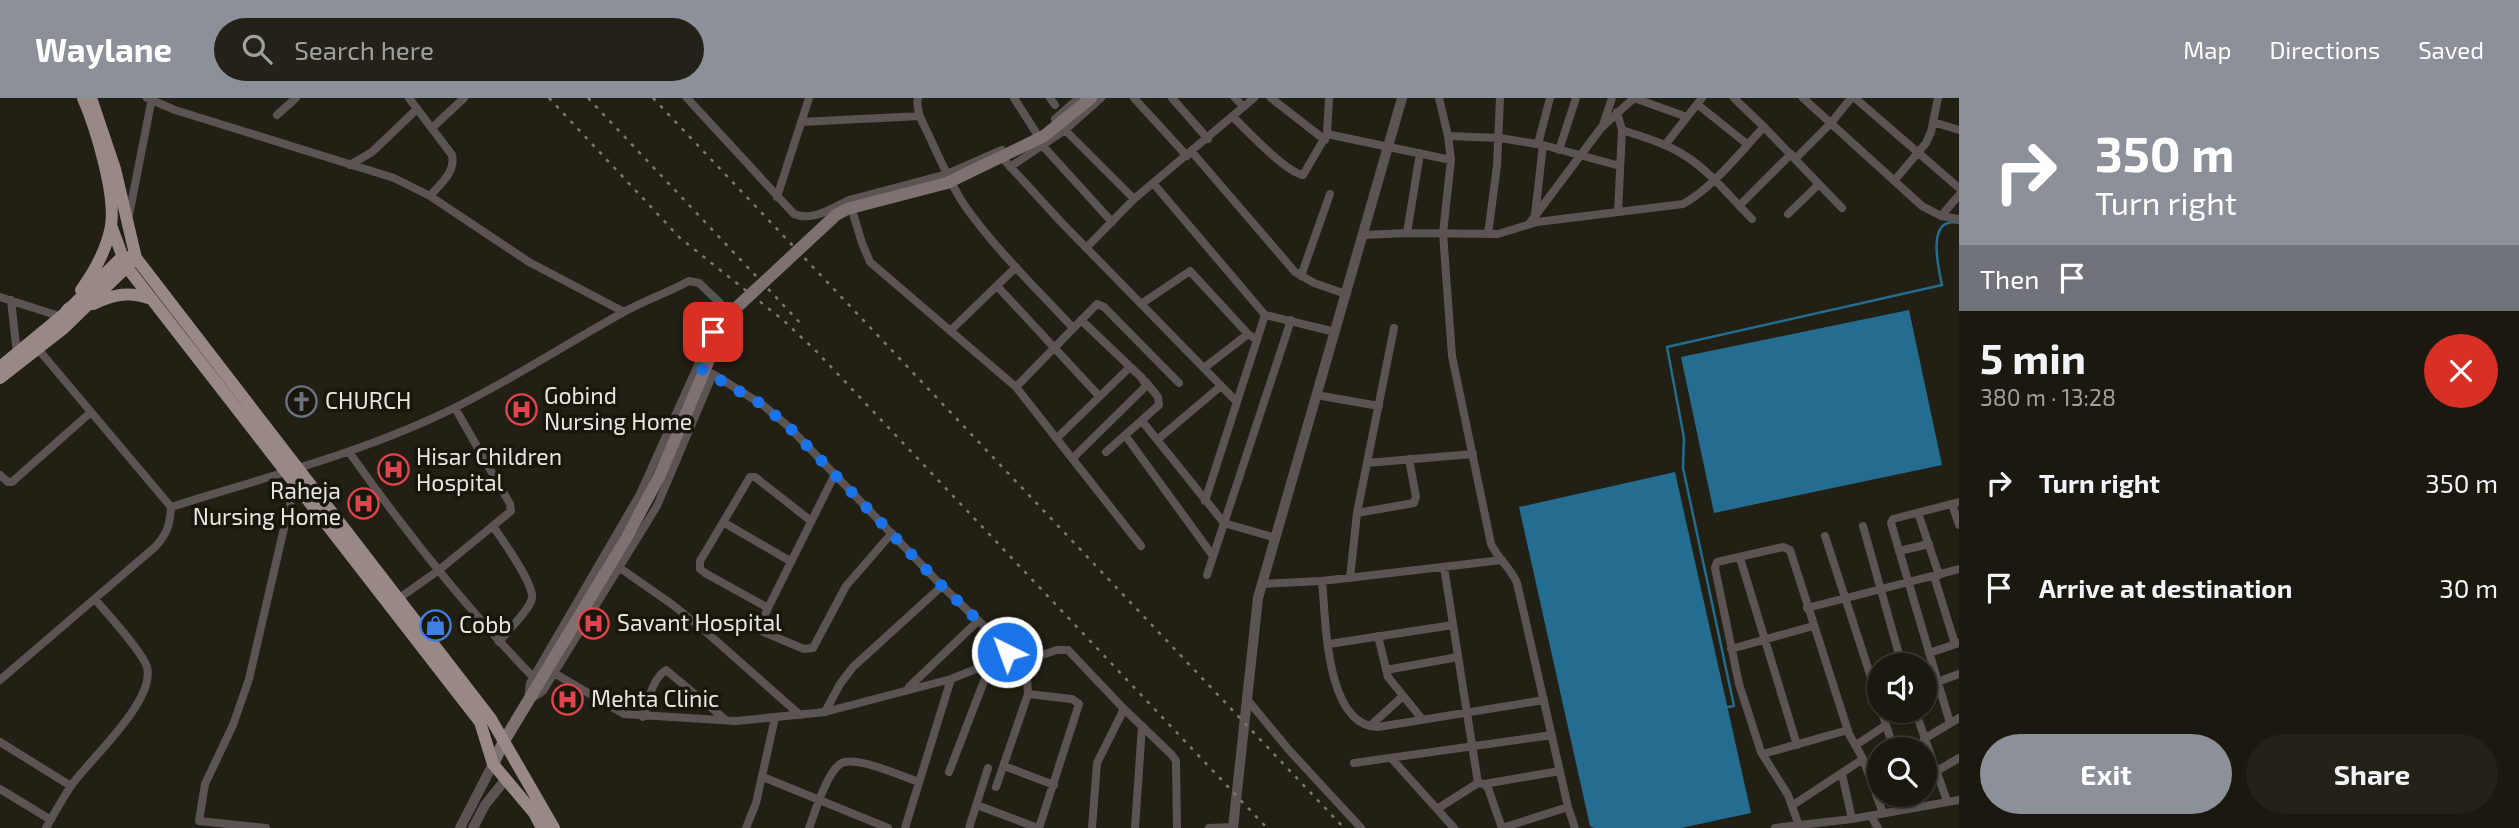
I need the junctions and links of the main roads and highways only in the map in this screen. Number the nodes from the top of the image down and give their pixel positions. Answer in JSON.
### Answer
{"nodes":[{"id":1,"x":83,"y":98,"type":"edge"},
{"id":2,"x":91,"y":98,"type":"edge"},
{"id":3,"x":1091,"y":98,"type":"edge"},
{"id":4,"x":111,"y":225,"type":"junction"},
{"id":5,"x":128,"y":260,"type":"junction"},
{"id":6,"x":152,"y":299,"type":"junction"},
{"id":7,"x":85,"y":307,"type":"junction"},
{"id":8,"x":63,"y":315,"type":"junction"},
{"id":9,"x":0,"y":367,"type":"edge"},
{"id":10,"x":0,"y":378,"type":"edge"},
{"id":11,"x":291,"y":469,"type":"junction"},
{"id":12,"x":302,"y":484,"type":"junction"},
{"id":13,"x":504,"y":741,"type":"junction"},
{"id":14,"x":493,"y":764,"type":"junction"},
{"id":15,"x":542,"y":828,"type":"edge"},
{"id":16,"x":554,"y":828,"type":"edge"}],
"edges":[{"from":1,"to":4,"type":"main road"},
{"from":2,"to":5,"type":"main road"},
{"from":3,"to":13,"type":"main road","bridge":true},
{"from":4,"to":5,"type":"main road"},
{"from":4,"to":8,"type":"main road"},
{"from":5,"to":6,"type":"main road"},
{"from":5,"to":7,"type":"main road"},
{"from":5,"to":8,"type":"main road"},
{"from":5,"to":11,"type":"main road"},
{"from":6,"to":7,"type":"main road"},
{"from":6,"to":11,"type":"main road"},
{"from":7,"to":10,"type":"main road"},
{"from":8,"to":9,"type":"main road"},
{"from":11,"to":12,"type":"main road"},
{"from":12,"to":13,"type":"main road"},
{"from":12,"to":14,"type":"main road"},
{"from":13,"to":14,"type":"main road"},
{"from":13,"to":16,"type":"main road"},
{"from":14,"to":15,"type":"main road"}]}
